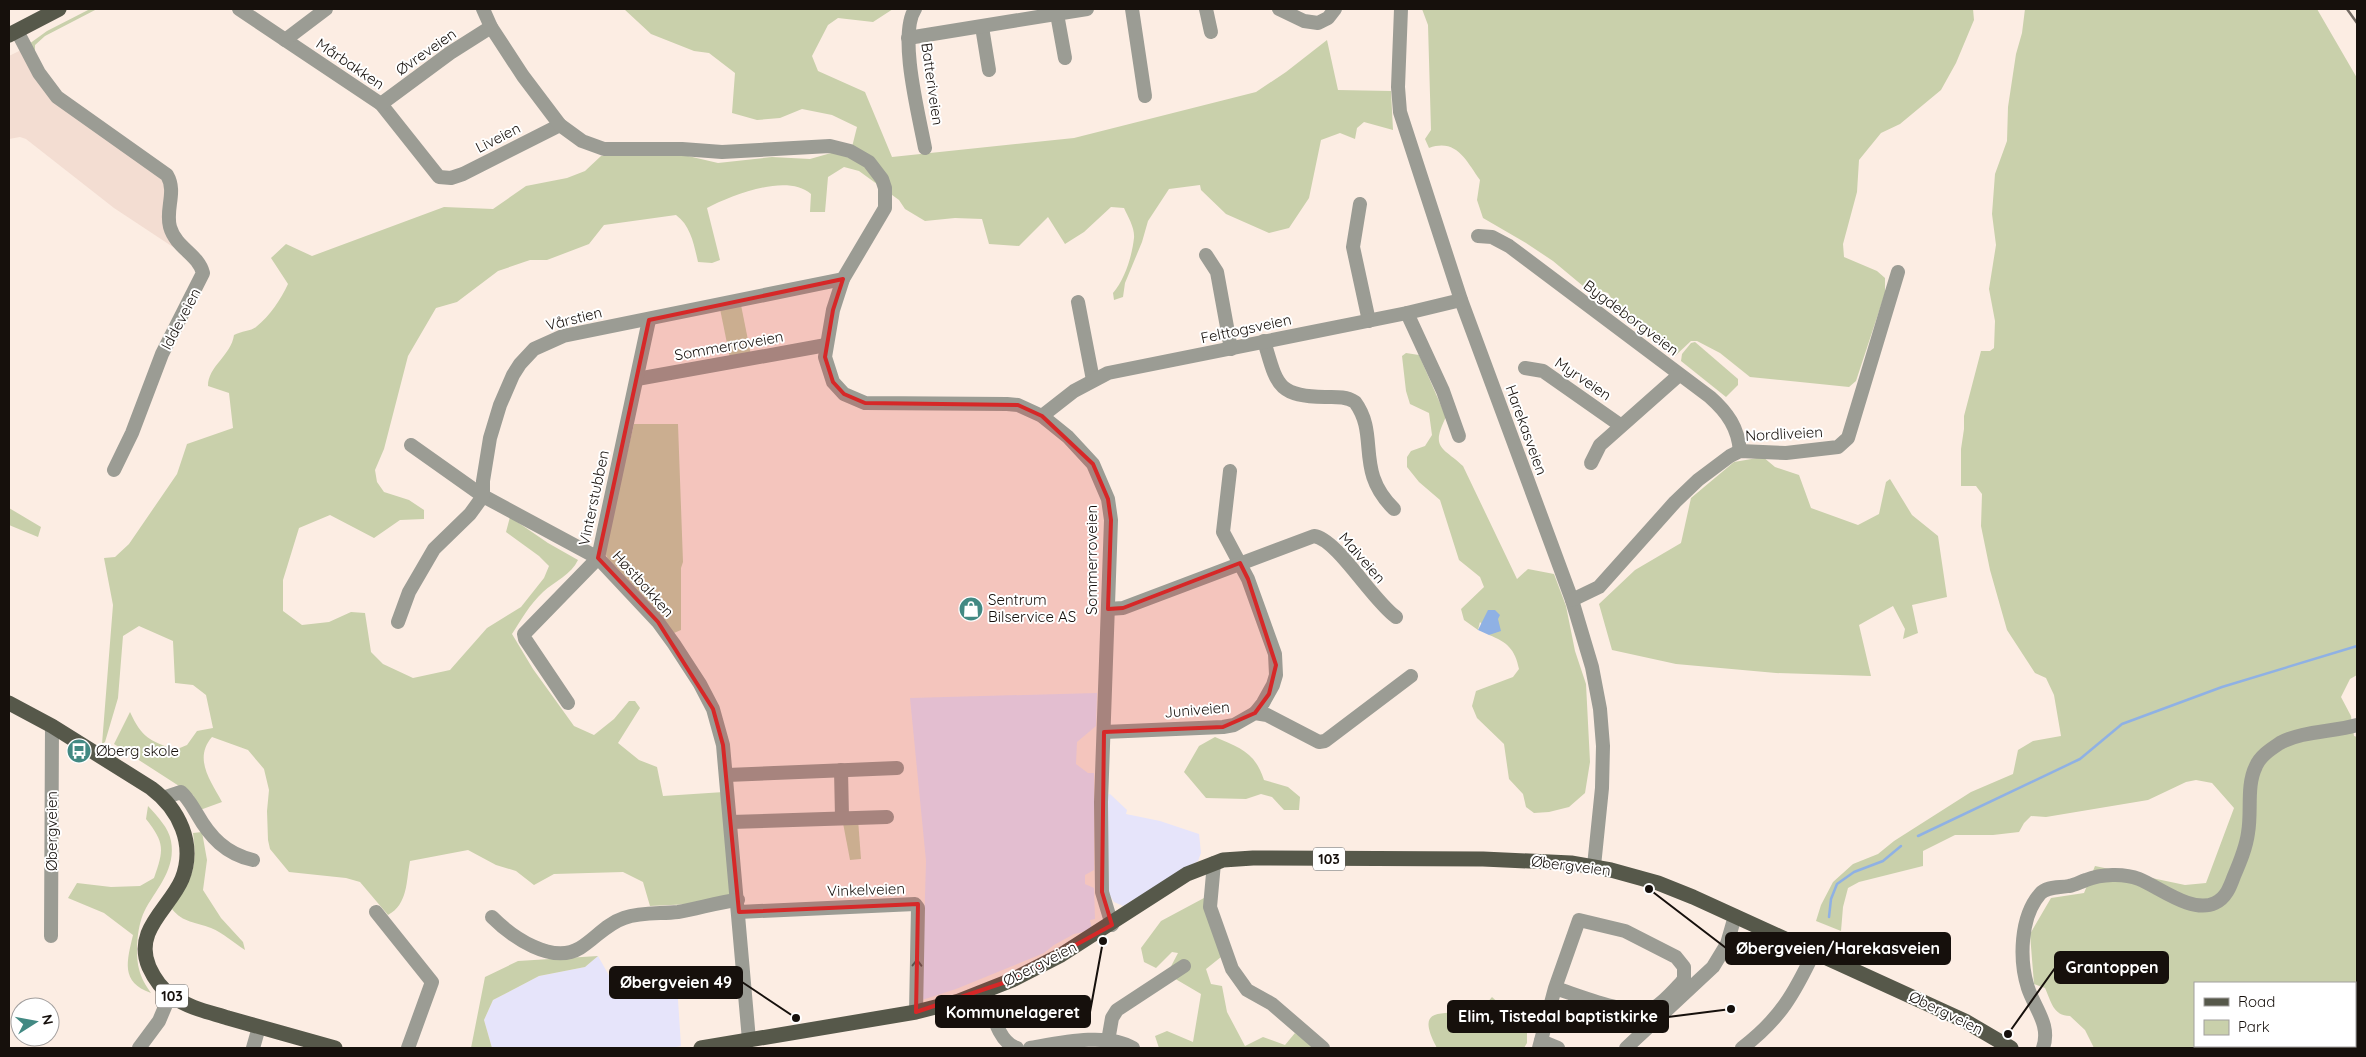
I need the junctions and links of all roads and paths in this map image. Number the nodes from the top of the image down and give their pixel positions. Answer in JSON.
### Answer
{"nodes":[{"id":1,"x":59,"y":9,"type":"edge"},
{"id":2,"x":239,"y":9,"type":"edge"},
{"id":3,"x":326,"y":9,"type":"edge"},
{"id":4,"x":483,"y":9,"type":"edge"},
{"id":5,"x":915,"y":9,"type":"edge"},
{"id":6,"x":1087,"y":9,"type":"edge"},
{"id":7,"x":1132,"y":9,"type":"edge"},
{"id":8,"x":1206,"y":9,"type":"edge"},
{"id":9,"x":1279,"y":9,"type":"edge"},
{"id":10,"x":1334,"y":9,"type":"edge"},
{"id":11,"x":1401,"y":9,"type":"edge"},
{"id":12,"x":1057,"y":14,"type":"junction"},
{"id":13,"x":491,"y":27,"type":"junction"},
{"id":14,"x":982,"y":27,"type":"junction"},
{"id":15,"x":1211,"y":32,"type":"dead end"},
{"id":16,"x":13,"y":33,"type":"edge"},
{"id":17,"x":908,"y":38,"type":"junction"},
{"id":18,"x":285,"y":40,"type":"junction"},
{"id":19,"x":1065,"y":58,"type":"dead end"},
{"id":20,"x":989,"y":70,"type":"dead end"},
{"id":21,"x":1145,"y":96,"type":"dead end"},
{"id":22,"x":380,"y":104,"type":"junction"},
{"id":23,"x":560,"y":126,"type":"junction"},
{"id":24,"x":925,"y":148,"type":"dead end"},
{"id":25,"x":451,"y":178,"type":"joint"},
{"id":26,"x":1360,"y":204,"type":"dead end"},
{"id":27,"x":1478,"y":236,"type":"dead end"},
{"id":28,"x":1206,"y":255,"type":"dead end"},
{"id":29,"x":1898,"y":272,"type":"dead end"},
{"id":30,"x":843,"y":279,"type":"junction"},
{"id":31,"x":1461,"y":300,"type":"junction"},
{"id":32,"x":1078,"y":302,"type":"dead end"},
{"id":33,"x":1407,"y":313,"type":"junction"},
{"id":34,"x":649,"y":320,"type":"junction"},
{"id":35,"x":1369,"y":321,"type":"junction"},
{"id":36,"x":1264,"y":341,"type":"junction"},
{"id":37,"x":826,"y":345,"type":"junction"},
{"id":38,"x":1231,"y":349,"type":"junction"},
{"id":39,"x":1525,"y":368,"type":"dead end"},
{"id":40,"x":1679,"y":375,"type":"junction"},
{"id":41,"x":637,"y":379,"type":"junction"},
{"id":42,"x":1093,"y":380,"type":"junction"},
{"id":43,"x":1042,"y":416,"type":"junction"},
{"id":44,"x":1620,"y":425,"type":"junction"},
{"id":45,"x":1460,"y":436,"type":"dead end"},
{"id":46,"x":411,"y":445,"type":"dead end"},
{"id":47,"x":1740,"y":451,"type":"junction"},
{"id":48,"x":1591,"y":463,"type":"dead end"},
{"id":49,"x":114,"y":470,"type":"dead end"},
{"id":50,"x":1230,"y":471,"type":"dead end"},
{"id":51,"x":483,"y":496,"type":"junction"},
{"id":52,"x":1394,"y":509,"type":"dead end"},
{"id":53,"x":598,"y":558,"type":"junction"},
{"id":54,"x":1240,"y":563,"type":"junction"},
{"id":55,"x":1572,"y":600,"type":"junction"},
{"id":56,"x":1108,"y":609,"type":"junction"},
{"id":57,"x":1396,"y":617,"type":"dead end"},
{"id":58,"x":398,"y":622,"type":"dead end"},
{"id":59,"x":1410,"y":676,"type":"dead end"},
{"id":60,"x":9,"y":703,"type":"edge"},
{"id":61,"x":568,"y":703,"type":"dead end"},
{"id":62,"x":1254,"y":713,"type":"junction"},
{"id":63,"x":2357,"y":725,"type":"edge"},
{"id":64,"x":52,"y":726,"type":"junction"},
{"id":65,"x":1104,"y":732,"type":"junction"},
{"id":66,"x":897,"y":768,"type":"dead end"},
{"id":67,"x":841,"y":770,"type":"junction"},
{"id":68,"x":727,"y":775,"type":"junction"},
{"id":69,"x":163,"y":798,"type":"junction"},
{"id":70,"x":887,"y":817,"type":"dead end"},
{"id":71,"x":842,"y":818,"type":"junction"},
{"id":72,"x":731,"y":822,"type":"junction"},
{"id":73,"x":253,"y":860,"type":"dead end"},
{"id":74,"x":1214,"y":863,"type":"junction"},
{"id":75,"x":1594,"y":866,"type":"junction"},
{"id":76,"x":738,"y":906,"type":"junction"},
{"id":77,"x":376,"y":912,"type":"dead end"},
{"id":78,"x":1735,"y":916,"type":"junction"},
{"id":79,"x":492,"y":918,"type":"dead end"},
{"id":80,"x":1112,"y":925,"type":"junction"},
{"id":81,"x":52,"y":936,"type":"dead end"},
{"id":82,"x":1814,"y":952,"type":"junction"},
{"id":83,"x":1184,"y":966,"type":"dead end"},
{"id":84,"x":1555,"y":988,"type":"junction"},
{"id":85,"x":985,"y":991,"type":"junction"},
{"id":86,"x":170,"y":995,"type":"junction"},
{"id":87,"x":916,"y":1012,"type":"junction"},
{"id":88,"x":259,"y":1027,"type":"junction"},
{"id":89,"x":749,"y":1040,"type":"junction"},
{"id":90,"x":1108,"y":1041,"type":"junction"},
{"id":91,"x":1540,"y":1045,"type":"edge"},
{"id":92,"x":1012,"y":1047,"type":"edge"},
{"id":93,"x":139,"y":1048,"type":"edge"},
{"id":94,"x":253,"y":1048,"type":"edge"},
{"id":95,"x":335,"y":1048,"type":"edge"},
{"id":96,"x":408,"y":1048,"type":"edge"},
{"id":97,"x":702,"y":1048,"type":"edge"},
{"id":98,"x":1030,"y":1048,"type":"edge"},
{"id":99,"x":1133,"y":1048,"type":"edge"},
{"id":100,"x":1323,"y":1048,"type":"edge"},
{"id":101,"x":1558,"y":1048,"type":"edge"},
{"id":102,"x":1626,"y":1048,"type":"edge"},
{"id":103,"x":1742,"y":1048,"type":"edge"},
{"id":104,"x":2011,"y":1048,"type":"edge"},
{"id":105,"x":2042,"y":1048,"type":"edge"}],
"edges":[{"from":1,"to":16,"type":"main road","name":"Iddeveien"},
{"from":2,"to":18,"type":"street","name":"Mårbakken"},
{"from":3,"to":18,"type":"street"},
{"from":4,"to":13,"type":"street"},
{"from":5,"to":17,"type":"street"},
{"from":6,"to":12,"type":"street","name":"Batteriveien"},
{"from":7,"to":21,"type":"street"},
{"from":8,"to":15,"type":"street"},
{"from":9,"to":10,"type":"street"},
{"from":11,"to":31,"type":"street","name":"Harekasveien"},
{"from":12,"to":14,"type":"street","name":"Batteriveien"},
{"from":12,"to":19,"type":"street"},
{"from":13,"to":22,"type":"street","name":"Øvreveien"},
{"from":13,"to":23,"type":"street"},
{"from":14,"to":17,"type":"street","name":"Batteriveien"},
{"from":14,"to":20,"type":"street"},
{"from":16,"to":49,"type":"street","name":"Iddeveien"},
{"from":17,"to":24,"type":"street","name":"Batteriveien"},
{"from":18,"to":22,"type":"street","name":"Mårbakken"},
{"from":22,"to":25,"type":"street","name":"Mårbakken"},
{"from":23,"to":25,"type":"street","name":"Liveien"},
{"from":23,"to":30,"type":"street","name":"Sommerroveien"},
{"from":26,"to":35,"type":"street"},
{"from":27,"to":40,"type":"street","name":"Bygdeborgveien"},
{"from":28,"to":38,"type":"street"},
{"from":29,"to":47,"type":"street","name":"Nordliveien"},
{"from":30,"to":34,"type":"street","name":"Vårstien"},
{"from":30,"to":37,"type":"street","name":"Sommerroveien"},
{"from":31,"to":33,"type":"street","name":"Felttogsveien"},
{"from":31,"to":55,"type":"street","name":"Harekasveien"},
{"from":32,"to":42,"type":"street"},
{"from":33,"to":35,"type":"street","name":"Felttogsveien"},
{"from":33,"to":45,"type":"street"},
{"from":34,"to":41,"type":"street","name":"Vinterstubben"},
{"from":34,"to":51,"type":"street","name":"Vårstien"},
{"from":35,"to":36,"type":"street","name":"Felttogsveien"},
{"from":36,"to":38,"type":"street","name":"Felttogsveien"},
{"from":36,"to":52,"type":"street"},
{"from":37,"to":41,"type":"street","name":"Sommerroveien"},
{"from":37,"to":43,"type":"street","name":"Sommerroveien"},
{"from":38,"to":42,"type":"street","name":"Felttogsveien"},
{"from":39,"to":44,"type":"street","name":"Myrveien"},
{"from":40,"to":44,"type":"street"},
{"from":40,"to":47,"type":"street","name":"Bygdeborgveien"},
{"from":41,"to":53,"type":"street","name":"Vinterstubben"},
{"from":42,"to":43,"type":"street","name":"Felttogsveien"},
{"from":43,"to":56,"type":"street","name":"Sommerroveien"},
{"from":44,"to":48,"type":"street"},
{"from":46,"to":51,"type":"street","name":"Høstbakken"},
{"from":47,"to":55,"type":"street","name":"Nordliveien"},
{"from":50,"to":54,"type":"street"},
{"from":51,"to":53,"type":"street","name":"Høstbakken"},
{"from":51,"to":58,"type":"street"},
{"from":53,"to":61,"type":"street","name":"Vinterstubben"},
{"from":53,"to":68,"type":"street","name":"Høstbakken"},
{"from":54,"to":56,"type":"street","name":"Maiveien"},
{"from":54,"to":57,"type":"street","name":"Maiveien"},
{"from":54,"to":62,"type":"street"},
{"from":55,"to":75,"type":"street","name":"Harekasveien"},
{"from":56,"to":65,"type":"street","name":"Sommerroveien"},
{"from":59,"to":62,"type":"street"},
{"from":60,"to":64,"type":"main road","number":"103"},
{"from":62,"to":65,"type":"street","name":"Juniveien"},
{"from":63,"to":105,"type":"street"},
{"from":64,"to":69,"type":"main road","number":"103"},
{"from":64,"to":81,"type":"street","name":"Øbergveien"},
{"from":65,"to":80,"type":"street","name":"Sommerroveien"},
{"from":66,"to":67,"type":"street"},
{"from":67,"to":68,"type":"street"},
{"from":67,"to":71,"type":"street"},
{"from":68,"to":72,"type":"street","name":"Høstbakken"},
{"from":69,"to":73,"type":"street"},
{"from":69,"to":86,"type":"main road","number":"103"},
{"from":70,"to":71,"type":"street"},
{"from":71,"to":72,"type":"street"},
{"from":72,"to":76,"type":"street","name":"Høstbakken"},
{"from":74,"to":75,"type":"main road","name":"Øbergveien","number":"103"},
{"from":74,"to":80,"type":"main road","name":"Øbergveien","number":"103"},
{"from":74,"to":100,"type":"street"},
{"from":75,"to":78,"type":"main road","name":"Øbergveien","number":"103"},
{"from":76,"to":79,"type":"street"},
{"from":87,"to":76,"type":"street","name":"Vinkelveien","one_way":true},
{"from":76,"to":89,"type":"street","name":"Høstbakken"},
{"from":77,"to":96,"type":"street"},
{"from":78,"to":82,"type":"main road","name":"Øbergveien","number":"103"},
{"from":78,"to":102,"type":"street"},
{"from":80,"to":85,"type":"main road","name":"Øbergveien","number":"103"},
{"from":82,"to":103,"type":"street"},
{"from":82,"to":104,"type":"main road","name":"Øbergveien","number":"103"},
{"from":83,"to":90,"type":"street"},
{"from":84,"to":84,"type":"street"},
{"from":84,"to":91,"type":"street"},
{"from":85,"to":87,"type":"main road","name":"Øbergveien","number":"103"},
{"from":85,"to":92,"type":"street"},
{"from":86,"to":88,"type":"main road","number":"103"},
{"from":86,"to":93,"type":"street"},
{"from":87,"to":89,"type":"main road","name":"Øbergveien","number":"103"},
{"from":88,"to":94,"type":"street"},
{"from":88,"to":95,"type":"main road","number":"103"},
{"from":89,"to":97,"type":"main road","name":"Øbergveien","number":"103"},
{"from":90,"to":98,"type":"street"},
{"from":90,"to":99,"type":"street"},
{"from":91,"to":101,"type":"street"}]}
